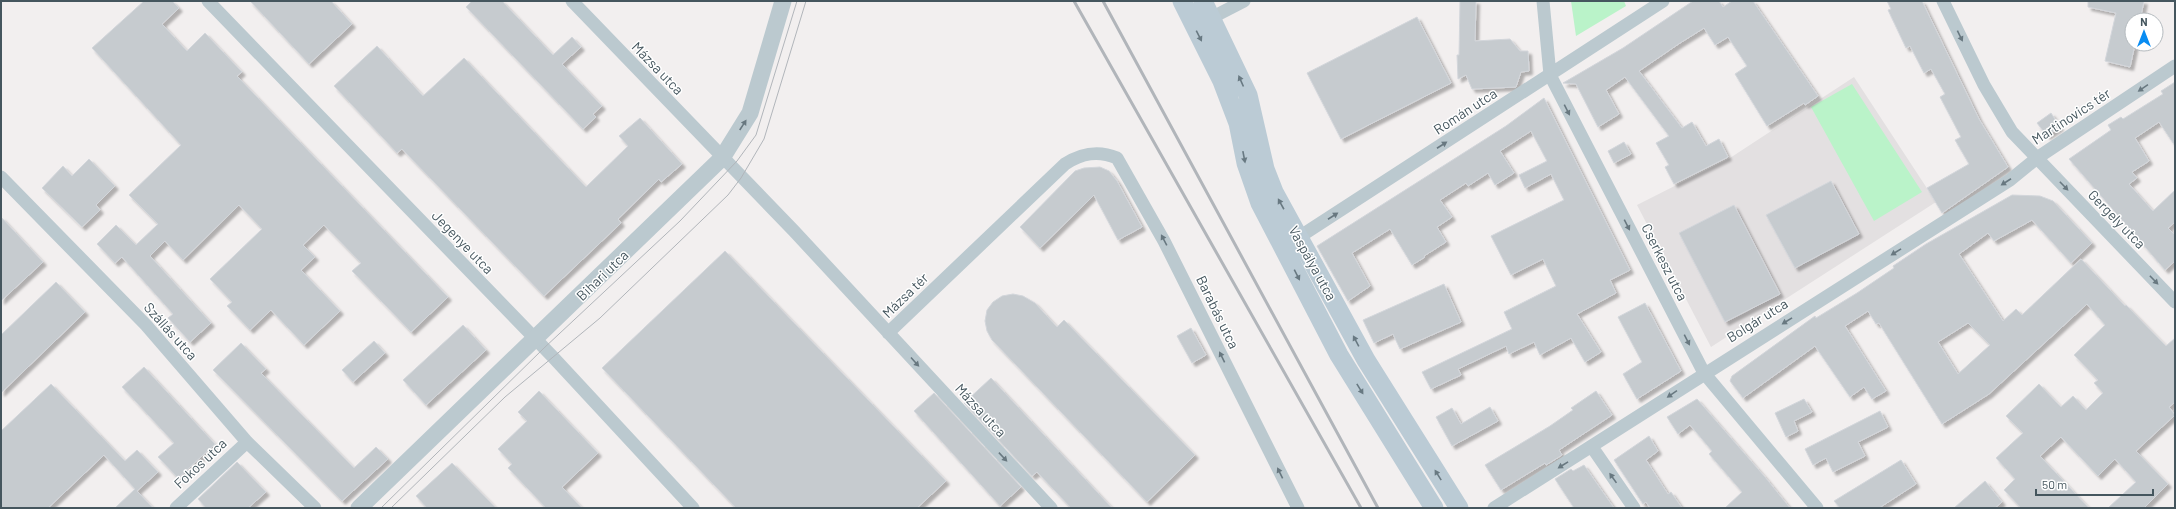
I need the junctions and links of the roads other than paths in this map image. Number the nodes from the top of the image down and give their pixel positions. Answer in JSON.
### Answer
{"nodes":[{"id":1,"x":208,"y":1,"type":"edge"},
{"id":2,"x":572,"y":1,"type":"edge"},
{"id":3,"x":783,"y":1,"type":"edge"},
{"id":4,"x":1182,"y":1,"type":"edge"},
{"id":5,"x":1244,"y":1,"type":"edge"},
{"id":6,"x":1543,"y":1,"type":"edge"},
{"id":7,"x":1663,"y":1,"type":"edge"},
{"id":8,"x":1943,"y":1,"type":"edge"},
{"id":9,"x":1207,"y":9,"type":"edge"},
{"id":10,"x":2175,"y":66,"type":"edge"},
{"id":11,"x":1550,"y":75,"type":"junction"},
{"id":12,"x":1090,"y":154,"type":"joint"},
{"id":13,"x":722,"y":158,"type":"junction"},
{"id":14,"x":2037,"y":158,"type":"junction"},
{"id":15,"x":1,"y":177,"type":"edge"},
{"id":16,"x":1300,"y":238,"type":"junction"},
{"id":17,"x":1283,"y":247,"type":"junction"},
{"id":18,"x":2175,"y":302,"type":"edge"},
{"id":19,"x":888,"y":333,"type":"junction"},
{"id":20,"x":536,"y":340,"type":"junction"},
{"id":21,"x":1704,"y":373,"type":"junction"},
{"id":22,"x":247,"y":442,"type":"junction"},
{"id":23,"x":1592,"y":447,"type":"junction"},
{"id":24,"x":1423,"y":451,"type":"junction"},
{"id":25,"x":1405,"y":462,"type":"junction"},
{"id":26,"x":176,"y":508,"type":"edge"},
{"id":27,"x":315,"y":508,"type":"edge"},
{"id":28,"x":359,"y":508,"type":"edge"},
{"id":29,"x":693,"y":508,"type":"edge"},
{"id":30,"x":1051,"y":508,"type":"edge"},
{"id":31,"x":1298,"y":508,"type":"edge"},
{"id":32,"x":1434,"y":508,"type":"edge"},
{"id":33,"x":1459,"y":508,"type":"edge"},
{"id":34,"x":1494,"y":508,"type":"edge"},
{"id":35,"x":1634,"y":508,"type":"edge"},
{"id":36,"x":1817,"y":508,"type":"edge"}],
"edges":[{"from":1,"to":20,"type":"street","name":"Jegenye utca"},
{"from":2,"to":13,"type":"street","name":"Mázsa utca"},
{"from":13,"to":3,"type":"street","name":"Bihari utca","one_way":true},
{"from":4,"to":17,"type":"main road","name":"Vaspálya utca","one_way":true},
{"from":5,"to":9,"type":"street"},
{"from":6,"to":11,"type":"street","name":"Cserkesz utca"},
{"from":7,"to":11,"type":"street","name":"Román utca"},
{"from":8,"to":14,"type":"street","name":"Martinovics tér","one_way":true},
{"from":16,"to":9,"type":"main road","name":"Vaspálya utca","one_way":true},
{"from":10,"to":14,"type":"street","name":"Martinovics tér","one_way":true},
{"from":16,"to":11,"type":"street","name":"Román utca","one_way":true},
{"from":11,"to":21,"type":"street","name":"Cserkesz utca","one_way":true},
{"from":12,"to":19,"type":"street","name":"Mázsa tér"},
{"from":31,"to":12,"type":"street","name":"Barabás utca","one_way":true},
{"from":13,"to":19,"type":"street","name":"Mázsa tér"},
{"from":13,"to":20,"type":"street","name":"Bihari utca"},
{"from":14,"to":18,"type":"street","name":"Gergely utca","one_way":true},
{"from":14,"to":21,"type":"street","name":"Bolgár utca","one_way":true},
{"from":15,"to":22,"type":"street","name":"Szállás utca"},
{"from":16,"to":17,"type":"street","name":"Román utca"},
{"from":24,"to":16,"type":"main road","name":"Vaspálya utca","one_way":true},
{"from":17,"to":25,"type":"main road","name":"Vaspálya utca","one_way":true},
{"from":19,"to":30,"type":"street","name":"Mázsa utca","one_way":true},
{"from":20,"to":28,"type":"street","name":"Bihari utca"},
{"from":20,"to":29,"type":"street","name":"Jegenye utca"},
{"from":21,"to":23,"type":"street","name":"Bolgár utca","one_way":true},
{"from":21,"to":36,"type":"street","name":"Cserkesz utca"},
{"from":22,"to":26,"type":"street","name":"Fokos utca"},
{"from":22,"to":27,"type":"street","name":"Szállás utca"},
{"from":23,"to":34,"type":"street","name":"Bolgár utca","one_way":true},
{"from":35,"to":23,"type":"street","one_way":true},
{"from":24,"to":25,"type":"main road"},
{"from":33,"to":24,"type":"main road","name":"Vaspálya utca","one_way":true},
{"from":25,"to":32,"type":"main road","name":"Vaspálya utca"}]}
